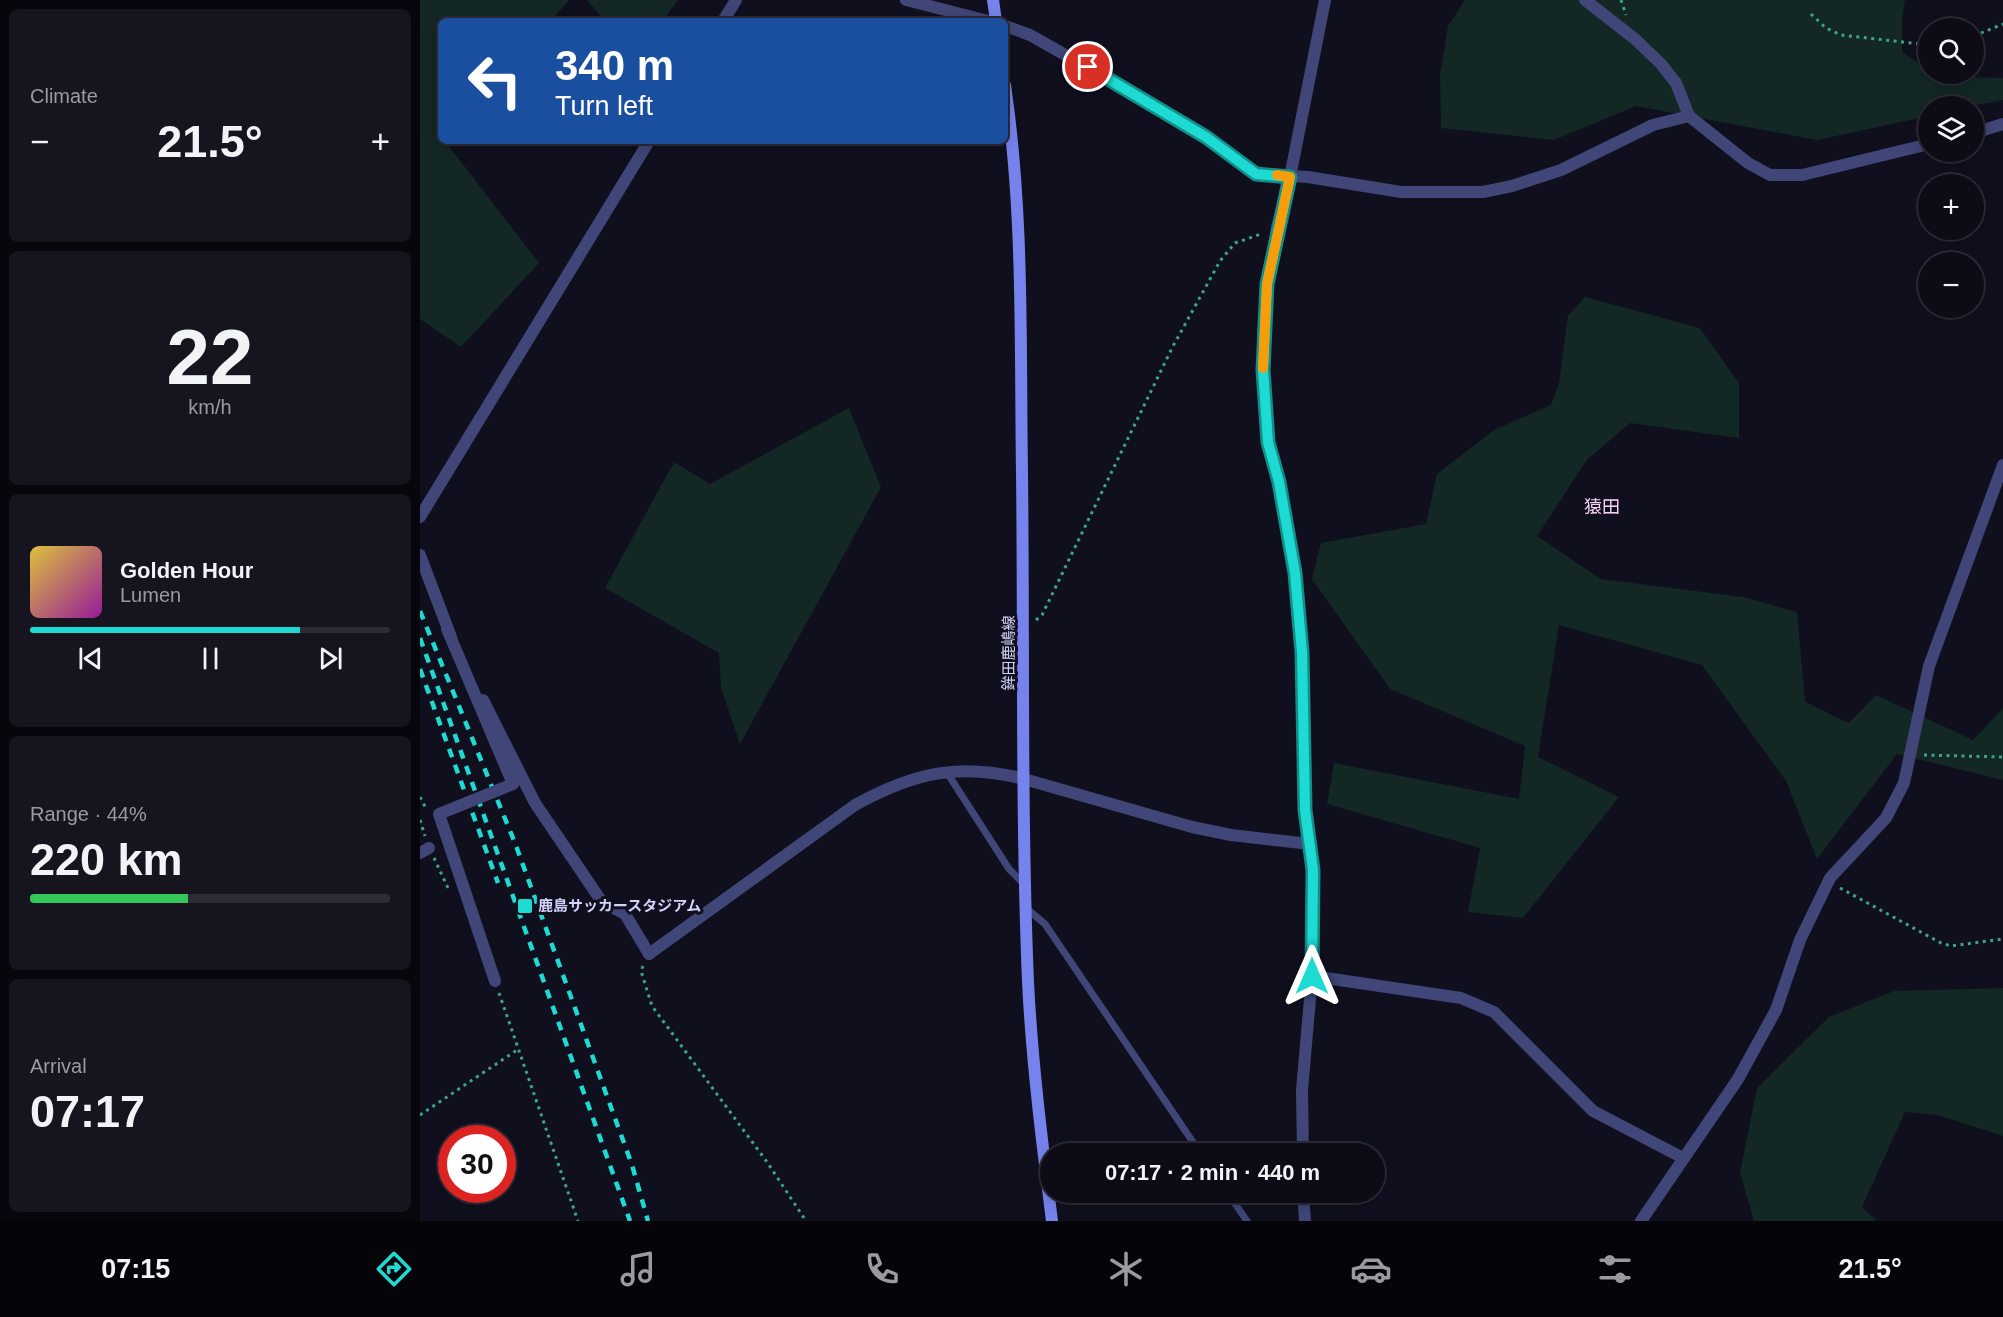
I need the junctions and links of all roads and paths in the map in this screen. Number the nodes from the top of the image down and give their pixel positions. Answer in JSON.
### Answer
{"nodes":[{"id":1,"x":735,"y":0,"type":"edge"},
{"id":2,"x":906,"y":0,"type":"edge"},
{"id":3,"x":993,"y":0,"type":"edge"},
{"id":4,"x":1325,"y":0,"type":"edge"},
{"id":5,"x":1585,"y":0,"type":"edge"},
{"id":6,"x":1811,"y":14,"type":"dead end"},
{"id":7,"x":725,"y":18,"type":"edge"},
{"id":8,"x":976,"y":18,"type":"edge"},
{"id":9,"x":996,"y":18,"type":"edge"},
{"id":10,"x":2003,"y":24,"type":"edge"},
{"id":11,"x":1008,"y":27,"type":"edge"},
{"id":12,"x":1984,"y":32,"type":"edge"},
{"id":13,"x":1918,"y":44,"type":"edge"},
{"id":14,"x":1008,"y":108,"type":"edge"},
{"id":15,"x":1689,"y":116,"type":"junction"},
{"id":16,"x":2003,"y":124,"type":"edge"},
{"id":17,"x":1984,"y":130,"type":"edge"},
{"id":18,"x":647,"y":144,"type":"edge"},
{"id":19,"x":1918,"y":147,"type":"edge"},
{"id":20,"x":1290,"y":177,"type":"junction"},
{"id":21,"x":1277,"y":228,"type":"junction"},
{"id":22,"x":2003,"y":465,"type":"edge"},
{"id":23,"x":420,"y":517,"type":"edge"},
{"id":24,"x":420,"y":555,"type":"edge"},
{"id":25,"x":447,"y":629,"type":"junction"},
{"id":26,"x":1024,"y":629,"type":"junction"},
{"id":27,"x":1910,"y":753,"type":"junction"},
{"id":28,"x":2003,"y":758,"type":"edge"},
{"id":29,"x":945,"y":771,"type":"junction"},
{"id":30,"x":1024,"y":779,"type":"junction"},
{"id":31,"x":420,"y":820,"type":"edge"},
{"id":32,"x":1310,"y":844,"type":"junction"},
{"id":33,"x":425,"y":850,"type":"edge"},
{"id":34,"x":1830,"y":879,"type":"junction"},
{"id":35,"x":1025,"y":885,"type":"junction"},
{"id":36,"x":449,"y":891,"type":"dead end"},
{"id":37,"x":1026,"y":908,"type":"junction"},
{"id":38,"x":2003,"y":939,"type":"edge"},
{"id":39,"x":649,"y":954,"type":"junction"},
{"id":40,"x":1312,"y":976,"type":"junction"},
{"id":41,"x":495,"y":981,"type":"joint"},
{"id":42,"x":517,"y":1050,"type":"junction"},
{"id":43,"x":420,"y":1115,"type":"edge"},
{"id":44,"x":1194,"y":1143,"type":"edge"},
{"id":45,"x":1303,"y":1143,"type":"edge"},
{"id":46,"x":1683,"y":1158,"type":"junction"},
{"id":47,"x":1235,"y":1203,"type":"edge"},
{"id":48,"x":1304,"y":1203,"type":"edge"},
{"id":49,"x":578,"y":1221,"type":"edge"},
{"id":50,"x":806,"y":1221,"type":"edge"},
{"id":51,"x":1052,"y":1221,"type":"edge"},
{"id":52,"x":1247,"y":1221,"type":"edge"},
{"id":53,"x":1305,"y":1221,"type":"edge"},
{"id":54,"x":1641,"y":1221,"type":"edge"}],
"edges":[{"from":1,"to":7,"type":"street"},
{"from":2,"to":8,"type":"street"},
{"from":3,"to":9,"type":"main road"},
{"from":4,"to":20,"type":"street"},
{"from":5,"to":15,"type":"street"},
{"from":6,"to":13,"type":"path"},
{"from":10,"to":12,"type":"path"},
{"from":11,"to":20,"type":"street"},
{"from":14,"to":26,"type":"main road","name":"鉾田鹿嶋線"},
{"from":15,"to":19,"type":"street"},
{"from":15,"to":20,"type":"street"},
{"from":16,"to":17,"type":"street"},
{"from":18,"to":23,"type":"street"},
{"from":20,"to":21,"type":"street"},
{"from":21,"to":26,"type":"path"},
{"from":21,"to":32,"type":"street"},
{"from":22,"to":27,"type":"street"},
{"from":24,"to":25,"type":"street"},
{"from":25,"to":39,"type":"street"},
{"from":25,"to":41,"type":"street","bridge":true},
{"from":26,"to":30,"type":"main road","name":"鉾田鹿嶋線"},
{"from":27,"to":28,"type":"path"},
{"from":27,"to":34,"type":"street"},
{"from":29,"to":30,"type":"street"},
{"from":29,"to":35,"type":"lane"},
{"from":29,"to":39,"type":"street"},
{"from":30,"to":32,"type":"street"},
{"from":30,"to":35,"type":"main road","name":"鉾田鹿嶋線"},
{"from":31,"to":33,"type":"path"},
{"from":32,"to":40,"type":"street"},
{"from":33,"to":36,"type":"path"},
{"from":34,"to":38,"type":"path"},
{"from":34,"to":46,"type":"street"},
{"from":35,"to":37,"type":"main road","name":"鉾田鹿嶋線"},
{"from":37,"to":44,"type":"lane"},
{"from":37,"to":51,"type":"main road","name":"鉾田鹿嶋線"},
{"from":39,"to":50,"type":"path"},
{"from":40,"to":45,"type":"street"},
{"from":40,"to":46,"type":"street"},
{"from":41,"to":42,"type":"path"},
{"from":42,"to":43,"type":"path"},
{"from":42,"to":49,"type":"path"},
{"from":46,"to":54,"type":"street"},
{"from":47,"to":52,"type":"lane"},
{"from":48,"to":53,"type":"street"}]}
